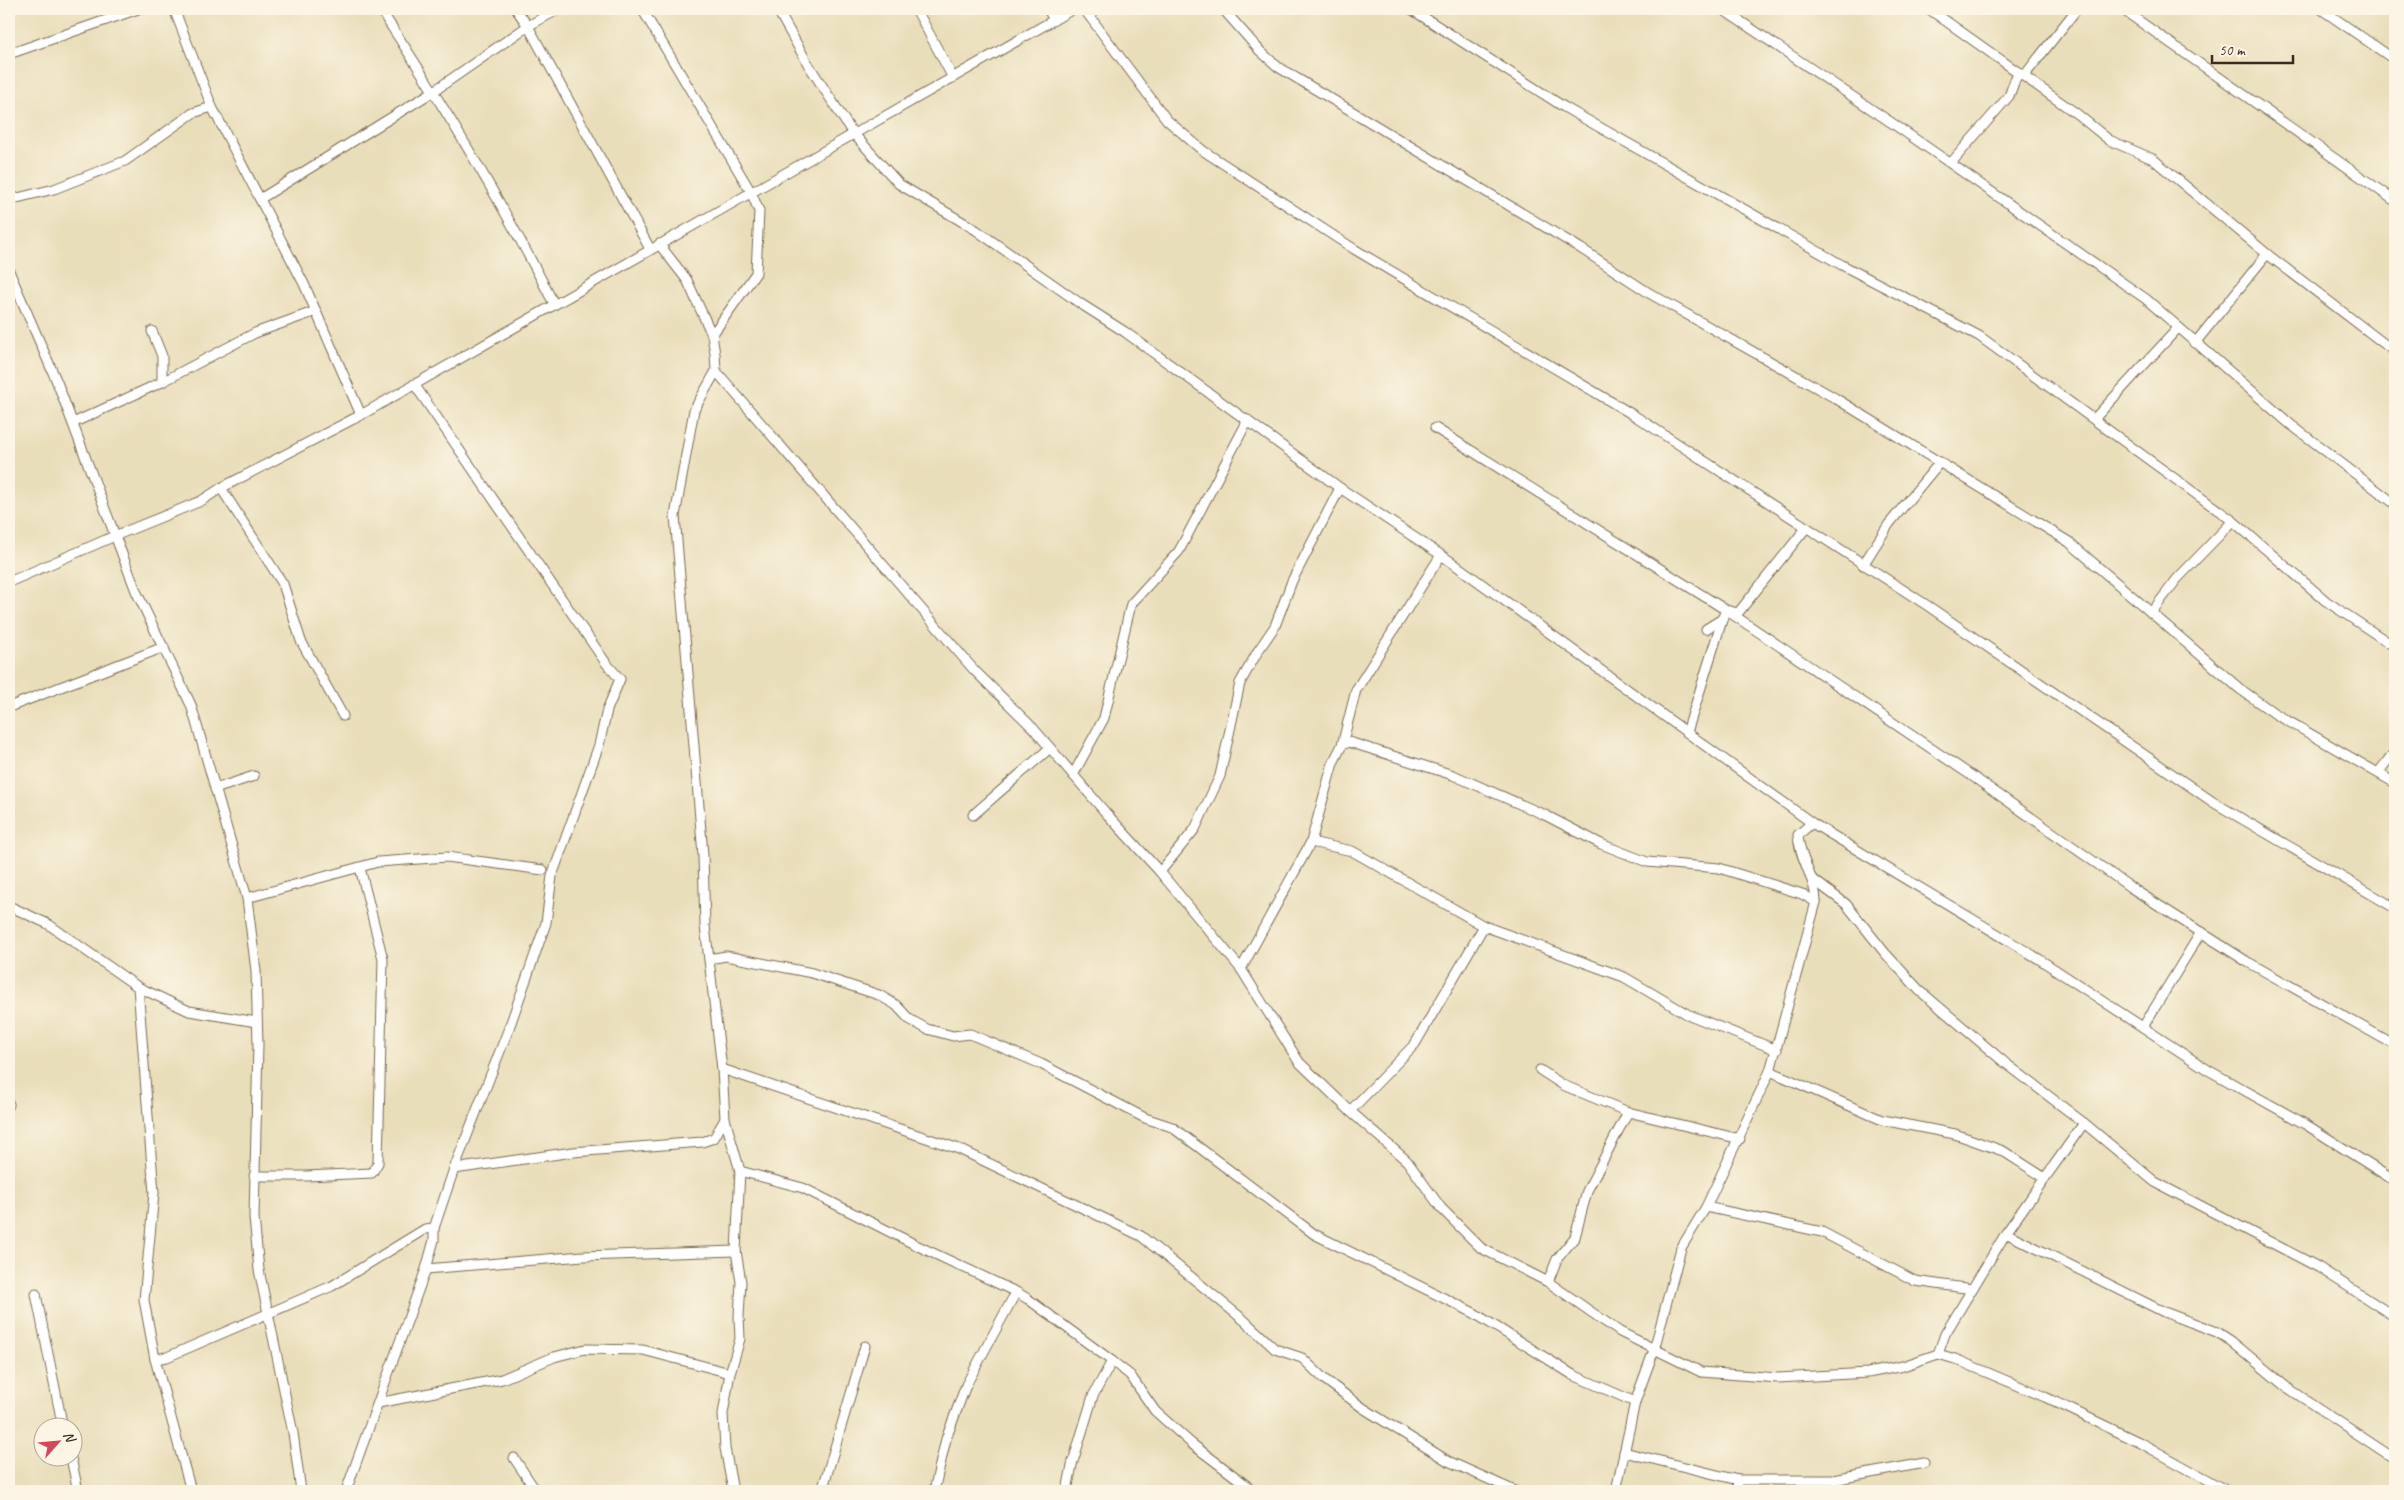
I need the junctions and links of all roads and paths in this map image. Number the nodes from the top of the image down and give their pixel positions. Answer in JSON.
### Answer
{"nodes":[{"id":1,"x":138,"y":9,"type":"edge"},
{"id":2,"x":174,"y":9,"type":"edge"},
{"id":3,"x":380,"y":9,"type":"edge"},
{"id":4,"x":516,"y":9,"type":"edge"},
{"id":5,"x":559,"y":9,"type":"edge"},
{"id":6,"x":642,"y":9,"type":"edge"},
{"id":7,"x":777,"y":9,"type":"edge"},
{"id":8,"x":916,"y":9,"type":"edge"},
{"id":9,"x":1048,"y":9,"type":"edge"},
{"id":10,"x":1072,"y":9,"type":"edge"},
{"id":11,"x":1084,"y":9,"type":"edge"},
{"id":12,"x":1223,"y":9,"type":"edge"},
{"id":13,"x":1411,"y":9,"type":"edge"},
{"id":14,"x":1722,"y":9,"type":"edge"},
{"id":15,"x":1929,"y":9,"type":"edge"},
{"id":16,"x":2077,"y":9,"type":"edge"},
{"id":17,"x":2122,"y":9,"type":"edge"},
{"id":18,"x":2321,"y":9,"type":"edge"},
{"id":19,"x":1054,"y":20,"type":"junction"},
{"id":20,"x":528,"y":26,"type":"junction"},
{"id":21,"x":9,"y":54,"type":"edge"},
{"id":22,"x":2395,"y":60,"type":"edge"},
{"id":23,"x":2021,"y":74,"type":"junction"},
{"id":24,"x":953,"y":78,"type":"junction"},
{"id":25,"x":434,"y":91,"type":"junction"},
{"id":26,"x":212,"y":107,"type":"junction"},
{"id":27,"x":852,"y":132,"type":"junction"},
{"id":28,"x":1951,"y":163,"type":"junction"},
{"id":29,"x":751,"y":192,"type":"junction"},
{"id":30,"x":260,"y":199,"type":"junction"},
{"id":31,"x":9,"y":200,"type":"edge"},
{"id":32,"x":2395,"y":201,"type":"edge"},
{"id":33,"x":659,"y":244,"type":"junction"},
{"id":34,"x":650,"y":249,"type":"junction"},
{"id":35,"x":2267,"y":254,"type":"junction"},
{"id":36,"x":9,"y":271,"type":"edge"},
{"id":37,"x":554,"y":304,"type":"junction"},
{"id":38,"x":316,"y":310,"type":"junction"},
{"id":39,"x":2178,"y":328,"type":"junction"},
{"id":40,"x":152,"y":331,"type":"dead end"},
{"id":41,"x":712,"y":335,"type":"junction"},
{"id":42,"x":2196,"y":343,"type":"junction"},
{"id":43,"x":2395,"y":352,"type":"edge"},
{"id":44,"x":716,"y":371,"type":"junction"},
{"id":45,"x":162,"y":382,"type":"junction"},
{"id":46,"x":414,"y":384,"type":"junction"},
{"id":47,"x":361,"y":415,"type":"junction"},
{"id":48,"x":2094,"y":419,"type":"junction"},
{"id":49,"x":1248,"y":420,"type":"junction"},
{"id":50,"x":73,"y":423,"type":"junction"},
{"id":51,"x":1435,"y":428,"type":"dead end"},
{"id":52,"x":1940,"y":462,"type":"junction"},
{"id":53,"x":221,"y":488,"type":"junction"},
{"id":54,"x":1340,"y":488,"type":"junction"},
{"id":55,"x":2395,"y":504,"type":"edge"},
{"id":56,"x":2233,"y":521,"type":"junction"},
{"id":57,"x":1806,"y":528,"type":"junction"},
{"id":58,"x":117,"y":535,"type":"junction"},
{"id":59,"x":1442,"y":556,"type":"junction"},
{"id":60,"x":1863,"y":565,"type":"junction"},
{"id":61,"x":9,"y":582,"type":"edge"},
{"id":62,"x":1726,"y":610,"type":"junction"},
{"id":63,"x":2151,"y":613,"type":"junction"},
{"id":64,"x":1706,"y":629,"type":"dead end"},
{"id":65,"x":164,"y":647,"type":"junction"},
{"id":66,"x":2395,"y":647,"type":"edge"},
{"id":67,"x":9,"y":707,"type":"edge"},
{"id":68,"x":342,"y":716,"type":"dead end"},
{"id":69,"x":1687,"y":732,"type":"junction"},
{"id":70,"x":1342,"y":745,"type":"junction"},
{"id":71,"x":1050,"y":748,"type":"junction"},
{"id":72,"x":2395,"y":751,"type":"edge"},
{"id":73,"x":2378,"y":773,"type":"junction"},
{"id":74,"x":1073,"y":775,"type":"junction"},
{"id":75,"x":254,"y":776,"type":"dead end"},
{"id":76,"x":2395,"y":783,"type":"edge"},
{"id":77,"x":215,"y":789,"type":"junction"},
{"id":78,"x":973,"y":815,"type":"dead end"},
{"id":79,"x":1812,"y":823,"type":"junction"},
{"id":80,"x":1311,"y":842,"type":"junction"},
{"id":81,"x":360,"y":868,"type":"junction"},
{"id":82,"x":543,"y":870,"type":"dead end"},
{"id":83,"x":1160,"y":872,"type":"junction"},
{"id":84,"x":1812,"y":878,"type":"junction"},
{"id":85,"x":247,"y":898,"type":"junction"},
{"id":86,"x":1816,"y":902,"type":"junction"},
{"id":87,"x":9,"y":906,"type":"edge"},
{"id":88,"x":2395,"y":908,"type":"edge"},
{"id":89,"x":1484,"y":926,"type":"junction"},
{"id":90,"x":2201,"y":932,"type":"junction"},
{"id":91,"x":709,"y":959,"type":"junction"},
{"id":92,"x":1241,"y":969,"type":"junction"},
{"id":93,"x":138,"y":987,"type":"junction"},
{"id":94,"x":257,"y":1022,"type":"junction"},
{"id":95,"x":2143,"y":1027,"type":"junction"},
{"id":96,"x":2395,"y":1045,"type":"edge"},
{"id":97,"x":1777,"y":1050,"type":"junction"},
{"id":98,"x":722,"y":1069,"type":"junction"},
{"id":99,"x":1540,"y":1070,"type":"dead end"},
{"id":100,"x":1770,"y":1071,"type":"junction"},
{"id":101,"x":1350,"y":1111,"type":"junction"},
{"id":102,"x":1628,"y":1112,"type":"junction"},
{"id":103,"x":725,"y":1119,"type":"junction"},
{"id":104,"x":2084,"y":1123,"type":"junction"},
{"id":105,"x":1740,"y":1139,"type":"junction"},
{"id":106,"x":454,"y":1169,"type":"junction"},
{"id":107,"x":740,"y":1171,"type":"junction"},
{"id":108,"x":254,"y":1176,"type":"junction"},
{"id":109,"x":2045,"y":1178,"type":"junction"},
{"id":110,"x":2395,"y":1181,"type":"edge"},
{"id":111,"x":1706,"y":1208,"type":"junction"},
{"id":112,"x":434,"y":1228,"type":"junction"},
{"id":113,"x":2006,"y":1233,"type":"junction"},
{"id":114,"x":736,"y":1251,"type":"junction"},
{"id":115,"x":426,"y":1269,"type":"junction"},
{"id":116,"x":1548,"y":1282,"type":"junction"},
{"id":117,"x":1972,"y":1289,"type":"junction"},
{"id":118,"x":1016,"y":1292,"type":"junction"},
{"id":119,"x":36,"y":1294,"type":"dead end"},
{"id":120,"x":2395,"y":1317,"type":"edge"},
{"id":121,"x":865,"y":1346,"type":"dead end"},
{"id":122,"x":1654,"y":1350,"type":"junction"},
{"id":123,"x":1938,"y":1354,"type":"junction"},
{"id":124,"x":155,"y":1359,"type":"junction"},
{"id":125,"x":1112,"y":1361,"type":"junction"},
{"id":126,"x":730,"y":1373,"type":"junction"},
{"id":127,"x":1635,"y":1402,"type":"junction"},
{"id":128,"x":378,"y":1403,"type":"junction"},
{"id":129,"x":61,"y":1418,"type":"edge"},
{"id":130,"x":1624,"y":1452,"type":"junction"},
{"id":131,"x":514,"y":1458,"type":"dead end"},
{"id":132,"x":2395,"y":1460,"type":"edge"},
{"id":133,"x":1924,"y":1463,"type":"dead end"},
{"id":134,"x":73,"y":1468,"type":"edge"},
{"id":135,"x":1738,"y":1480,"type":"junction"},
{"id":136,"x":78,"y":1491,"type":"edge"},
{"id":137,"x":191,"y":1491,"type":"edge"},
{"id":138,"x":301,"y":1491,"type":"edge"},
{"id":139,"x":346,"y":1491,"type":"edge"},
{"id":140,"x":536,"y":1491,"type":"edge"},
{"id":141,"x":733,"y":1491,"type":"edge"},
{"id":142,"x":822,"y":1491,"type":"edge"},
{"id":143,"x":934,"y":1491,"type":"edge"},
{"id":144,"x":1067,"y":1491,"type":"edge"},
{"id":145,"x":1254,"y":1491,"type":"edge"},
{"id":146,"x":1515,"y":1491,"type":"edge"},
{"id":147,"x":1616,"y":1491,"type":"edge"},
{"id":148,"x":1737,"y":1491,"type":"edge"},
{"id":149,"x":2227,"y":1491,"type":"edge"}],
"edges":[{"from":1,"to":21,"type":"street"},
{"from":2,"to":26,"type":"street"},
{"from":3,"to":25,"type":"street"},
{"from":4,"to":20,"type":"street"},
{"from":5,"to":20,"type":"street"},
{"from":6,"to":29,"type":"street"},
{"from":7,"to":27,"type":"street"},
{"from":8,"to":24,"type":"street"},
{"from":9,"to":19,"type":"street"},
{"from":10,"to":19,"type":"street"},
{"from":11,"to":57,"type":"street"},
{"from":12,"to":52,"type":"street"},
{"from":13,"to":48,"type":"street"},
{"from":14,"to":28,"type":"street"},
{"from":15,"to":23,"type":"street"},
{"from":16,"to":23,"type":"street"},
{"from":17,"to":32,"type":"street"},
{"from":18,"to":22,"type":"street"},
{"from":19,"to":24,"type":"street"},
{"from":20,"to":25,"type":"street"},
{"from":20,"to":34,"type":"street"},
{"from":23,"to":28,"type":"street"},
{"from":23,"to":35,"type":"street"},
{"from":24,"to":27,"type":"street"},
{"from":25,"to":30,"type":"street"},
{"from":25,"to":37,"type":"street"},
{"from":26,"to":30,"type":"street"},
{"from":26,"to":31,"type":"street"},
{"from":27,"to":29,"type":"street"},
{"from":27,"to":49,"type":"street"},
{"from":28,"to":39,"type":"street"},
{"from":29,"to":33,"type":"street"},
{"from":29,"to":41,"type":"street"},
{"from":30,"to":38,"type":"street"},
{"from":33,"to":34,"type":"street"},
{"from":33,"to":41,"type":"street"},
{"from":34,"to":37,"type":"street"},
{"from":35,"to":42,"type":"street"},
{"from":35,"to":43,"type":"street"},
{"from":36,"to":50,"type":"street"},
{"from":37,"to":46,"type":"street"},
{"from":38,"to":45,"type":"street"},
{"from":38,"to":47,"type":"street"},
{"from":39,"to":42,"type":"street"},
{"from":39,"to":48,"type":"street"},
{"from":40,"to":45,"type":"street"},
{"from":41,"to":44,"type":"street"},
{"from":42,"to":55,"type":"street"},
{"from":44,"to":71,"type":"street"},
{"from":44,"to":91,"type":"street"},
{"from":45,"to":50,"type":"street"},
{"from":46,"to":47,"type":"street"},
{"from":46,"to":106,"type":"street"},
{"from":47,"to":53,"type":"street"},
{"from":48,"to":56,"type":"street"},
{"from":49,"to":54,"type":"street"},
{"from":49,"to":74,"type":"street"},
{"from":50,"to":58,"type":"street"},
{"from":51,"to":62,"type":"street"},
{"from":52,"to":60,"type":"street"},
{"from":52,"to":63,"type":"street"},
{"from":53,"to":58,"type":"street"},
{"from":53,"to":68,"type":"street"},
{"from":54,"to":59,"type":"street"},
{"from":54,"to":83,"type":"street"},
{"from":56,"to":63,"type":"street"},
{"from":56,"to":66,"type":"street"},
{"from":57,"to":60,"type":"street"},
{"from":57,"to":62,"type":"street"},
{"from":58,"to":61,"type":"street"},
{"from":58,"to":65,"type":"street"},
{"from":59,"to":69,"type":"street"},
{"from":59,"to":70,"type":"street"},
{"from":60,"to":88,"type":"street"},
{"from":62,"to":64,"type":"street"},
{"from":62,"to":69,"type":"street"},
{"from":62,"to":90,"type":"street"},
{"from":63,"to":73,"type":"street"},
{"from":65,"to":67,"type":"street"},
{"from":65,"to":77,"type":"street"},
{"from":69,"to":79,"type":"street"},
{"from":70,"to":80,"type":"street"},
{"from":70,"to":86,"type":"street"},
{"from":71,"to":74,"type":"street"},
{"from":71,"to":78,"type":"street"},
{"from":72,"to":73,"type":"street"},
{"from":73,"to":76,"type":"street"},
{"from":74,"to":83,"type":"street"},
{"from":75,"to":77,"type":"street"},
{"from":77,"to":85,"type":"street"},
{"from":79,"to":84,"type":"street"},
{"from":79,"to":95,"type":"street"},
{"from":80,"to":89,"type":"street"},
{"from":80,"to":92,"type":"street"},
{"from":81,"to":82,"type":"street"},
{"from":81,"to":85,"type":"street"},
{"from":81,"to":108,"type":"street"},
{"from":83,"to":92,"type":"street"},
{"from":84,"to":86,"type":"street"},
{"from":84,"to":104,"type":"street"},
{"from":85,"to":94,"type":"street"},
{"from":86,"to":97,"type":"street"},
{"from":87,"to":93,"type":"street"},
{"from":89,"to":97,"type":"street"},
{"from":89,"to":101,"type":"street"},
{"from":90,"to":95,"type":"street"},
{"from":90,"to":96,"type":"street"},
{"from":91,"to":98,"type":"street"},
{"from":91,"to":127,"type":"street"},
{"from":92,"to":101,"type":"street"},
{"from":93,"to":94,"type":"street"},
{"from":93,"to":124,"type":"street"},
{"from":94,"to":108,"type":"street"},
{"from":95,"to":110,"type":"street"},
{"from":97,"to":100,"type":"street"},
{"from":98,"to":103,"type":"street"},
{"from":98,"to":146,"type":"street"},
{"from":99,"to":102,"type":"street"},
{"from":100,"to":105,"type":"street"},
{"from":100,"to":109,"type":"street"},
{"from":101,"to":116,"type":"street"},
{"from":102,"to":105,"type":"street"},
{"from":102,"to":116,"type":"street"},
{"from":103,"to":106,"type":"street"},
{"from":103,"to":107,"type":"street"},
{"from":104,"to":109,"type":"street"},
{"from":104,"to":120,"type":"street"},
{"from":105,"to":111,"type":"street"},
{"from":106,"to":112,"type":"street"},
{"from":107,"to":114,"type":"street"},
{"from":107,"to":118,"type":"street"},
{"from":108,"to":138,"type":"street"},
{"from":109,"to":113,"type":"street"},
{"from":111,"to":117,"type":"street"},
{"from":111,"to":122,"type":"street"},
{"from":112,"to":115,"type":"street"},
{"from":112,"to":124,"type":"street"},
{"from":113,"to":117,"type":"street"},
{"from":113,"to":132,"type":"street"},
{"from":114,"to":115,"type":"street"},
{"from":114,"to":126,"type":"street"},
{"from":115,"to":128,"type":"street"},
{"from":116,"to":122,"type":"street"},
{"from":117,"to":123,"type":"street"},
{"from":118,"to":125,"type":"street"},
{"from":118,"to":143,"type":"street"},
{"from":119,"to":129,"type":"street"},
{"from":121,"to":142,"type":"street"},
{"from":122,"to":123,"type":"street"},
{"from":122,"to":127,"type":"street"},
{"from":123,"to":149,"type":"street"},
{"from":124,"to":137,"type":"street"},
{"from":125,"to":144,"type":"street"},
{"from":125,"to":145,"type":"street"},
{"from":126,"to":128,"type":"street"},
{"from":126,"to":141,"type":"street"},
{"from":127,"to":130,"type":"street"},
{"from":128,"to":139,"type":"street"},
{"from":130,"to":135,"type":"street"},
{"from":130,"to":147,"type":"street"},
{"from":131,"to":140,"type":"street"},
{"from":133,"to":135,"type":"street"},
{"from":134,"to":136,"type":"street"},
{"from":135,"to":148,"type":"street"}]}
